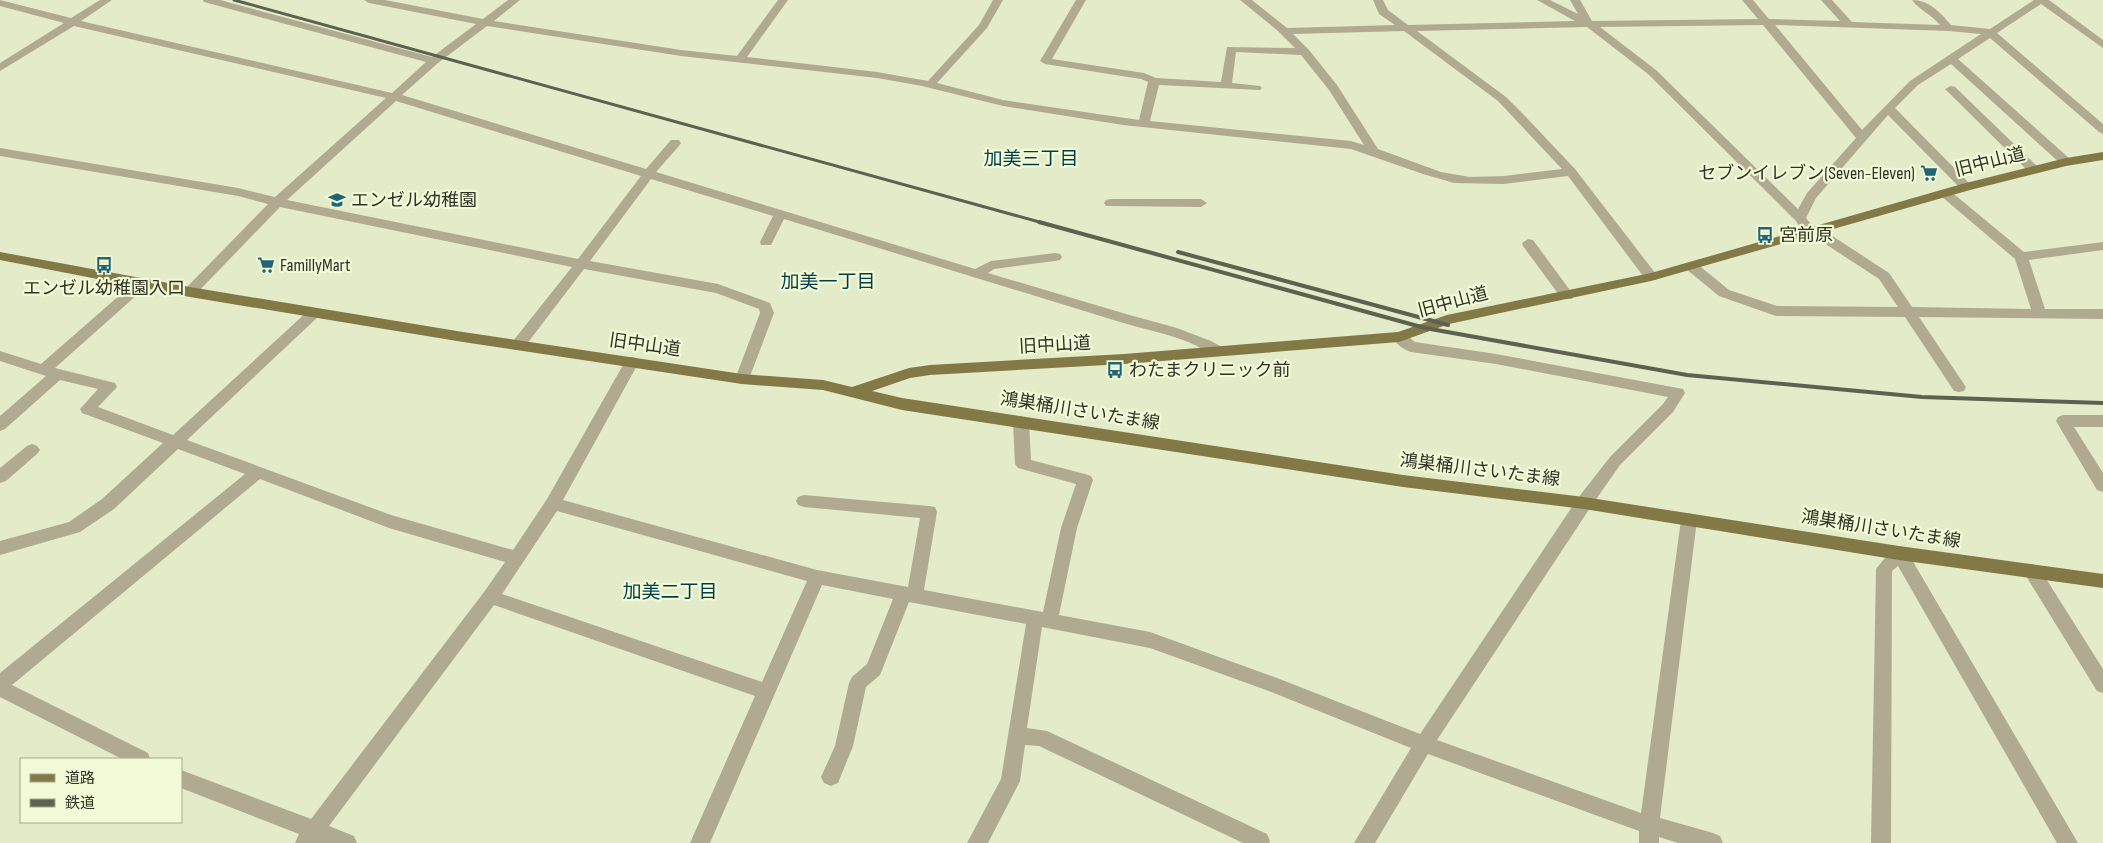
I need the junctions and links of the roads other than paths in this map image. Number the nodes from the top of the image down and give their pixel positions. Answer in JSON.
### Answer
{"nodes":[{"id":1,"x":107,"y":0,"type":"edge"},
{"id":2,"x":208,"y":0,"type":"edge"},
{"id":3,"x":369,"y":0,"type":"edge"},
{"id":4,"x":515,"y":0,"type":"edge"},
{"id":5,"x":783,"y":0,"type":"edge"},
{"id":6,"x":998,"y":0,"type":"edge"},
{"id":7,"x":1081,"y":0,"type":"edge"},
{"id":8,"x":1245,"y":0,"type":"edge"},
{"id":9,"x":1378,"y":0,"type":"edge"},
{"id":10,"x":1542,"y":0,"type":"edge"},
{"id":11,"x":1575,"y":0,"type":"edge"},
{"id":12,"x":1747,"y":0,"type":"edge"},
{"id":13,"x":1826,"y":0,"type":"edge"},
{"id":14,"x":1918,"y":0,"type":"edge"},
{"id":15,"x":2042,"y":0,"type":"edge"},
{"id":16,"x":0,"y":3,"type":"edge"},
{"id":17,"x":72,"y":22,"type":"junction"},
{"id":18,"x":1766,"y":22,"type":"junction"},
{"id":19,"x":485,"y":23,"type":"junction"},
{"id":20,"x":1589,"y":24,"type":"junction"},
{"id":21,"x":1849,"y":25,"type":"junction"},
{"id":22,"x":1408,"y":28,"type":"junction"},
{"id":23,"x":1948,"y":28,"type":"junction"},
{"id":24,"x":1283,"y":31,"type":"junction"},
{"id":25,"x":1989,"y":32,"type":"junction"},
{"id":26,"x":2103,"y":44,"type":"edge"},
{"id":27,"x":1305,"y":52,"type":"junction"},
{"id":28,"x":740,"y":59,"type":"junction"},
{"id":29,"x":1952,"y":59,"type":"junction"},
{"id":30,"x":434,"y":61,"type":"junction"},
{"id":31,"x":0,"y":68,"type":"edge"},
{"id":32,"x":1154,"y":81,"type":"junction"},
{"id":33,"x":930,"y":85,"type":"junction"},
{"id":34,"x":1226,"y":86,"type":"junction"},
{"id":35,"x":1256,"y":88,"type":"dead end"},
{"id":36,"x":1951,"y":89,"type":"dead end"},
{"id":37,"x":396,"y":96,"type":"junction"},
{"id":38,"x":1888,"y":108,"type":"junction"},
{"id":39,"x":1144,"y":124,"type":"junction"},
{"id":40,"x":2103,"y":130,"type":"edge"},
{"id":41,"x":1862,"y":138,"type":"junction"},
{"id":42,"x":675,"y":143,"type":"dead end"},
{"id":43,"x":1373,"y":150,"type":"junction"},
{"id":44,"x":0,"y":152,"type":"edge"},
{"id":45,"x":2103,"y":156,"type":"edge"},
{"id":46,"x":2066,"y":162,"type":"junction"},
{"id":47,"x":2034,"y":170,"type":"junction"},
{"id":48,"x":1570,"y":172,"type":"junction"},
{"id":49,"x":648,"y":174,"type":"junction"},
{"id":50,"x":1966,"y":187,"type":"junction"},
{"id":51,"x":1945,"y":193,"type":"junction"},
{"id":52,"x":277,"y":202,"type":"junction"},
{"id":53,"x":1110,"y":203,"type":"dead end"},
{"id":54,"x":1201,"y":203,"type":"dead end"},
{"id":55,"x":781,"y":213,"type":"junction"},
{"id":56,"x":1800,"y":218,"type":"junction"},
{"id":57,"x":1809,"y":231,"type":"junction"},
{"id":58,"x":766,"y":242,"type":"dead end"},
{"id":59,"x":1528,"y":243,"type":"dead end"},
{"id":60,"x":2103,"y":246,"type":"edge"},
{"id":61,"x":0,"y":256,"type":"edge"},
{"id":62,"x":2021,"y":257,"type":"junction"},
{"id":63,"x":1055,"y":258,"type":"dead end"},
{"id":64,"x":581,"y":264,"type":"junction"},
{"id":65,"x":1691,"y":266,"type":"junction"},
{"id":66,"x":977,"y":273,"type":"junction"},
{"id":67,"x":1651,"y":277,"type":"junction"},
{"id":68,"x":142,"y":283,"type":"junction"},
{"id":69,"x":190,"y":292,"type":"junction"},
{"id":70,"x":1567,"y":296,"type":"junction"},
{"id":71,"x":314,"y":313,"type":"junction"},
{"id":72,"x":1911,"y":314,"type":"junction"},
{"id":73,"x":2040,"y":314,"type":"junction"},
{"id":74,"x":2103,"y":314,"type":"edge"},
{"id":75,"x":1399,"y":337,"type":"junction"},
{"id":76,"x":518,"y":345,"type":"junction"},
{"id":77,"x":1217,"y":351,"type":"junction"},
{"id":78,"x":0,"y":356,"type":"edge"},
{"id":79,"x":632,"y":362,"type":"junction"},
{"id":80,"x":50,"y":372,"type":"junction"},
{"id":81,"x":742,"y":379,"type":"junction"},
{"id":82,"x":1959,"y":387,"type":"dead end"},
{"id":83,"x":853,"y":392,"type":"junction"},
{"id":84,"x":2103,"y":421,"type":"edge"},
{"id":85,"x":1022,"y":422,"type":"junction"},
{"id":86,"x":0,"y":425,"type":"edge"},
{"id":87,"x":176,"y":441,"type":"junction"},
{"id":88,"x":32,"y":450,"type":"dead end"},
{"id":89,"x":258,"y":472,"type":"junction"},
{"id":90,"x":0,"y":477,"type":"edge"},
{"id":91,"x":2103,"y":486,"type":"edge"},
{"id":92,"x":804,"y":500,"type":"dead end"},
{"id":93,"x":1584,"y":503,"type":"junction"},
{"id":94,"x":553,"y":504,"type":"junction"},
{"id":95,"x":1689,"y":520,"type":"junction"},
{"id":96,"x":0,"y":548,"type":"edge"},
{"id":97,"x":1899,"y":553,"type":"junction"},
{"id":98,"x":516,"y":558,"type":"junction"},
{"id":99,"x":2032,"y":571,"type":"junction"},
{"id":100,"x":817,"y":577,"type":"junction"},
{"id":101,"x":2103,"y":581,"type":"edge"},
{"id":102,"x":909,"y":595,"type":"junction"},
{"id":103,"x":490,"y":597,"type":"junction"},
{"id":104,"x":1042,"y":620,"type":"junction"},
{"id":105,"x":0,"y":684,"type":"edge"},
{"id":106,"x":2103,"y":685,"type":"edge"},
{"id":107,"x":0,"y":688,"type":"edge"},
{"id":108,"x":767,"y":692,"type":"junction"},
{"id":109,"x":1017,"y":736,"type":"junction"},
{"id":110,"x":1424,"y":744,"type":"junction"},
{"id":111,"x":139,"y":758,"type":"edge"},
{"id":112,"x":832,"y":777,"type":"dead end"},
{"id":113,"x":182,"y":779,"type":"edge"},
{"id":114,"x":1649,"y":834,"type":"edge"},
{"id":115,"x":310,"y":837,"type":"edge"},
{"id":116,"x":347,"y":843,"type":"edge"},
{"id":117,"x":700,"y":843,"type":"edge"},
{"id":118,"x":977,"y":843,"type":"edge"},
{"id":119,"x":1259,"y":843,"type":"edge"},
{"id":120,"x":1364,"y":843,"type":"edge"},
{"id":121,"x":1713,"y":843,"type":"edge"},
{"id":122,"x":1881,"y":843,"type":"edge"},
{"id":123,"x":2068,"y":843,"type":"edge"}],
"edges":[{"from":1,"to":17,"type":"street"},
{"from":2,"to":30,"type":"street"},
{"from":3,"to":19,"type":"street"},
{"from":4,"to":19,"type":"street"},
{"from":5,"to":28,"type":"street"},
{"from":6,"to":33,"type":"street"},
{"from":7,"to":32,"type":"street"},
{"from":8,"to":24,"type":"street"},
{"from":9,"to":22,"type":"street"},
{"from":10,"to":20,"type":"street"},
{"from":11,"to":20,"type":"street"},
{"from":12,"to":18,"type":"street"},
{"from":13,"to":21,"type":"street"},
{"from":14,"to":23,"type":"street"},
{"from":15,"to":25,"type":"street"},
{"from":15,"to":26,"type":"street"},
{"from":16,"to":17,"type":"street"},
{"from":17,"to":31,"type":"street"},
{"from":17,"to":37,"type":"street"},
{"from":18,"to":20,"type":"street"},
{"from":18,"to":21,"type":"street"},
{"from":18,"to":41,"type":"street"},
{"from":19,"to":28,"type":"street"},
{"from":19,"to":30,"type":"street"},
{"from":20,"to":22,"type":"street"},
{"from":20,"to":56,"type":"street"},
{"from":21,"to":23,"type":"street"},
{"from":22,"to":24,"type":"street"},
{"from":22,"to":48,"type":"street"},
{"from":23,"to":25,"type":"street"},
{"from":24,"to":27,"type":"street"},
{"from":25,"to":29,"type":"street"},
{"from":25,"to":40,"type":"street"},
{"from":27,"to":34,"type":"street"},
{"from":27,"to":43,"type":"street"},
{"from":28,"to":33,"type":"street"},
{"from":29,"to":38,"type":"street"},
{"from":29,"to":46,"type":"street"},
{"from":30,"to":37,"type":"street"},
{"from":32,"to":34,"type":"street"},
{"from":32,"to":39,"type":"street"},
{"from":33,"to":39,"type":"street"},
{"from":34,"to":35,"type":"street"},
{"from":36,"to":47,"type":"street"},
{"from":37,"to":49,"type":"street"},
{"from":37,"to":52,"type":"street"},
{"from":38,"to":41,"type":"street"},
{"from":38,"to":50,"type":"street"},
{"from":39,"to":43,"type":"street"},
{"from":41,"to":56,"type":"street"},
{"from":42,"to":49,"type":"street"},
{"from":43,"to":48,"type":"street"},
{"from":44,"to":52,"type":"street"},
{"from":45,"to":46,"type":"main road","name":"旧中山道"},
{"from":46,"to":47,"type":"main road","name":"旧中山道"},
{"from":47,"to":50,"type":"main road","name":"旧中山道"},
{"from":48,"to":67,"type":"street"},
{"from":49,"to":55,"type":"street"},
{"from":49,"to":64,"type":"street"},
{"from":50,"to":51,"type":"main road","name":"旧中山道"},
{"from":51,"to":57,"type":"main road","name":"旧中山道"},
{"from":51,"to":62,"type":"street"},
{"from":52,"to":64,"type":"street"},
{"from":52,"to":69,"type":"street"},
{"from":53,"to":54,"type":"street"},
{"from":55,"to":58,"type":"street"},
{"from":55,"to":66,"type":"street"},
{"from":56,"to":57,"type":"street"},
{"from":57,"to":65,"type":"main road","name":"旧中山道"},
{"from":57,"to":72,"type":"street"},
{"from":59,"to":70,"type":"street"},
{"from":60,"to":62,"type":"street"},
{"from":61,"to":68,"type":"main road","name":"旧中山道"},
{"from":62,"to":73,"type":"street"},
{"from":63,"to":66,"type":"street"},
{"from":64,"to":76,"type":"street"},
{"from":64,"to":81,"type":"street"},
{"from":65,"to":67,"type":"main road","name":"旧中山道"},
{"from":65,"to":72,"type":"street"},
{"from":66,"to":77,"type":"street"},
{"from":67,"to":70,"type":"main road","name":"旧中山道"},
{"from":68,"to":69,"type":"main road","name":"旧中山道"},
{"from":68,"to":80,"type":"street"},
{"from":69,"to":71,"type":"main road","name":"旧中山道"},
{"from":70,"to":75,"type":"main road","name":"旧中山道"},
{"from":71,"to":76,"type":"main road","name":"旧中山道"},
{"from":71,"to":87,"type":"street"},
{"from":72,"to":73,"type":"street"},
{"from":72,"to":82,"type":"street"},
{"from":73,"to":74,"type":"street"},
{"from":75,"to":77,"type":"main road","name":"旧中山道"},
{"from":75,"to":93,"type":"street"},
{"from":76,"to":79,"type":"main road","name":"旧中山道"},
{"from":77,"to":83,"type":"main road","name":"旧中山道"},
{"from":78,"to":80,"type":"street"},
{"from":79,"to":81,"type":"main road","name":"旧中山道"},
{"from":79,"to":94,"type":"street"},
{"from":80,"to":86,"type":"street"},
{"from":80,"to":87,"type":"street"},
{"from":81,"to":83,"type":"main road","name":"旧中山道"},
{"from":83,"to":85,"type":"main road","name":"鴻巣桶川さいたま線"},
{"from":84,"to":91,"type":"street"},
{"from":85,"to":93,"type":"main road","name":"鴻巣桶川さいたま線"},
{"from":85,"to":104,"type":"street"},
{"from":87,"to":89,"type":"street"},
{"from":87,"to":96,"type":"street"},
{"from":88,"to":90,"type":"street"},
{"from":89,"to":98,"type":"street"},
{"from":89,"to":105,"type":"street"},
{"from":92,"to":102,"type":"street"},
{"from":93,"to":95,"type":"main road","name":"鴻巣桶川さいたま線"},
{"from":93,"to":110,"type":"street"},
{"from":94,"to":98,"type":"street"},
{"from":94,"to":100,"type":"street"},
{"from":95,"to":97,"type":"main road","name":"鴻巣桶川さいたま線"},
{"from":95,"to":114,"type":"street"},
{"from":97,"to":99,"type":"main road","name":"鴻巣桶川さいたま線"},
{"from":97,"to":122,"type":"street"},
{"from":97,"to":123,"type":"street"},
{"from":98,"to":103,"type":"street"},
{"from":99,"to":101,"type":"main road","name":"鴻巣桶川さいたま線"},
{"from":99,"to":106,"type":"street"},
{"from":100,"to":102,"type":"street"},
{"from":100,"to":108,"type":"street"},
{"from":102,"to":104,"type":"street"},
{"from":102,"to":112,"type":"street"},
{"from":103,"to":108,"type":"street"},
{"from":103,"to":115,"type":"street"},
{"from":104,"to":109,"type":"street"},
{"from":104,"to":110,"type":"street"},
{"from":107,"to":111,"type":"street"},
{"from":108,"to":117,"type":"street"},
{"from":109,"to":118,"type":"street"},
{"from":109,"to":119,"type":"street"},
{"from":110,"to":114,"type":"street"},
{"from":110,"to":120,"type":"street"},
{"from":113,"to":115,"type":"street"},
{"from":114,"to":121,"type":"street"},
{"from":115,"to":116,"type":"street"}]}
